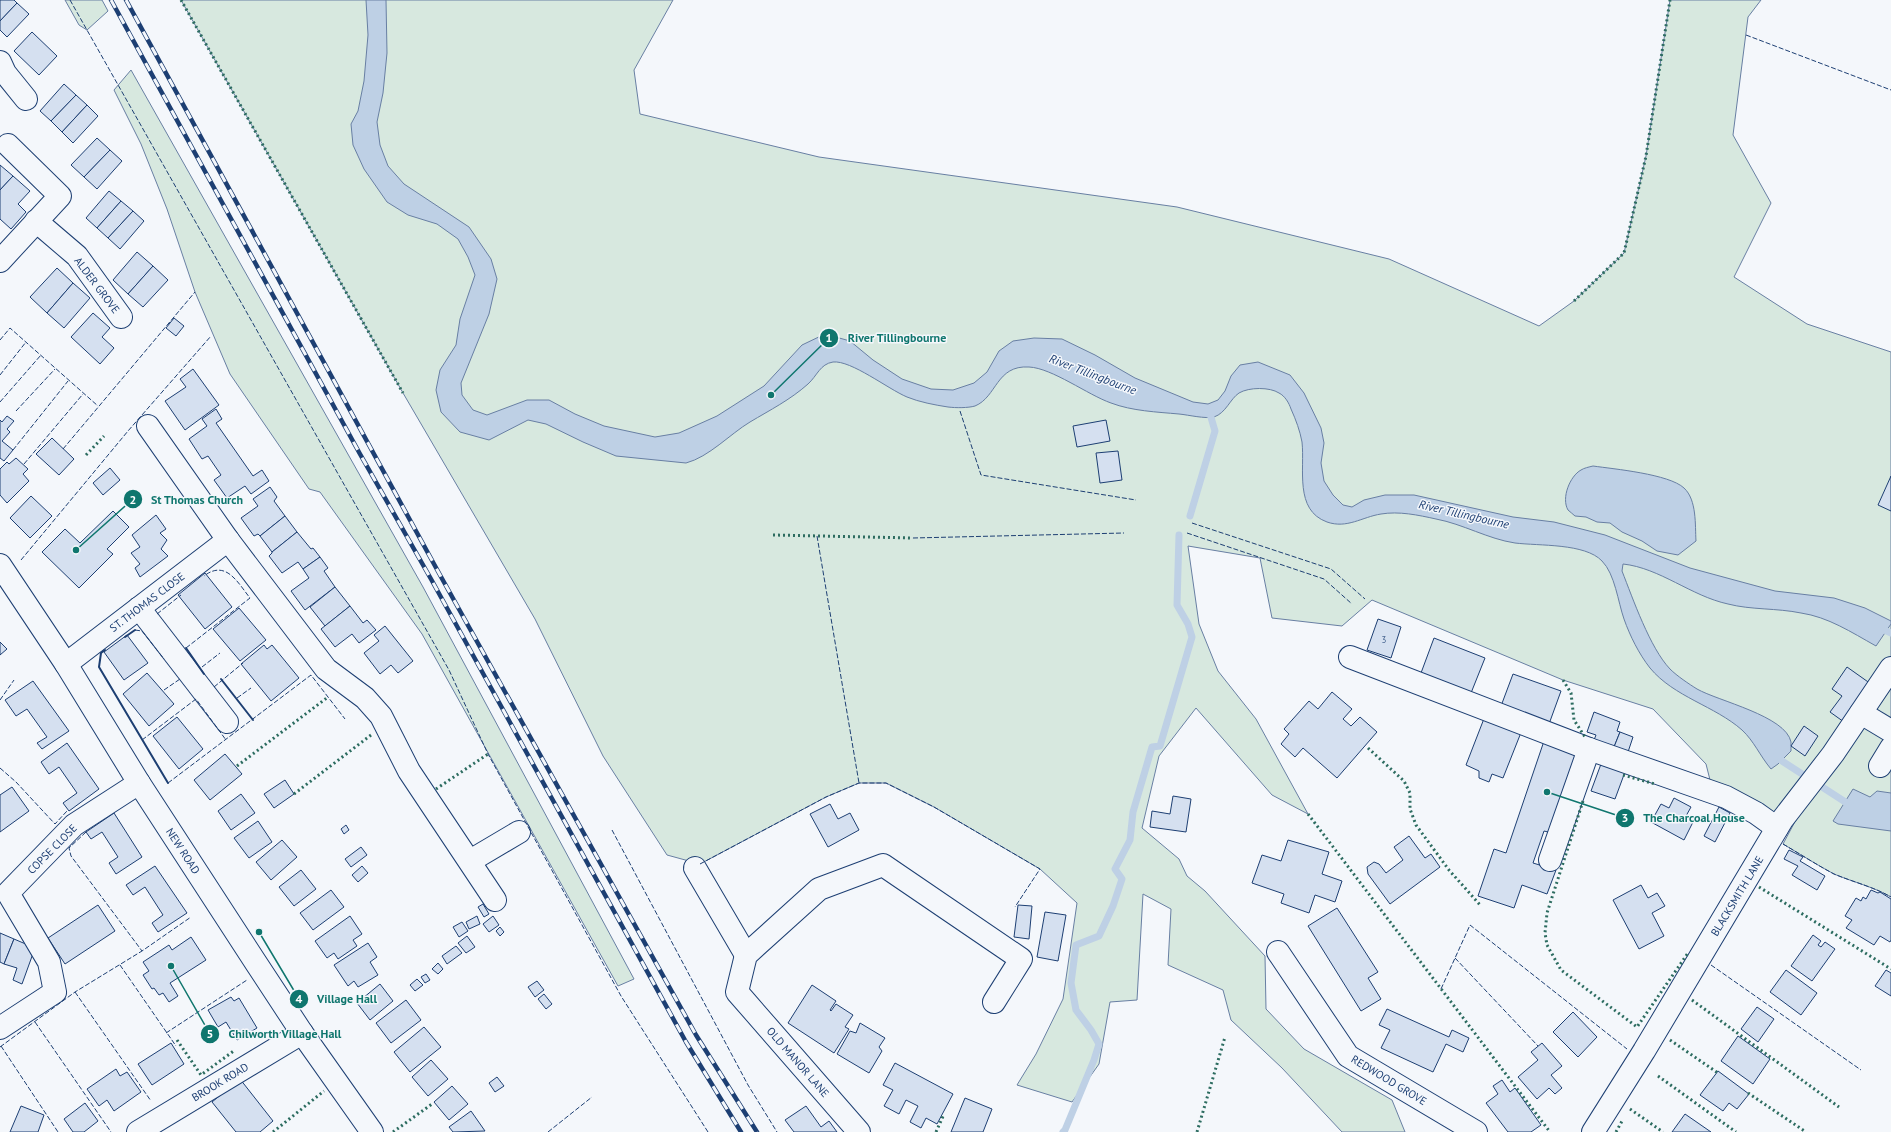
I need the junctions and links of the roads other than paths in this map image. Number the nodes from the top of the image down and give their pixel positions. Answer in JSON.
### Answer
{"nodes":[{"id":1,"x":0,"y":62,"type":"edge"},
{"id":2,"x":26,"y":99,"type":"dead end"},
{"id":3,"x":8,"y":145,"type":"dead end"},
{"id":4,"x":36,"y":222,"type":"junction"},
{"id":5,"x":0,"y":261,"type":"edge"},
{"id":6,"x":121,"y":317,"type":"dead end"},
{"id":7,"x":148,"y":426,"type":"dead end"},
{"id":8,"x":228,"y":540,"type":"junction"},
{"id":9,"x":0,"y":565,"type":"edge"},
{"id":10,"x":140,"y":608,"type":"junction"},
{"id":11,"x":1350,"y":657,"type":"dead end"},
{"id":12,"x":66,"y":664,"type":"junction"},
{"id":13,"x":1891,"y":668,"type":"edge"},
{"id":14,"x":1861,"y":713,"type":"junction"},
{"id":15,"x":227,"y":722,"type":"dead end"},
{"id":16,"x":1891,"y":731,"type":"edge"},
{"id":17,"x":1589,"y":749,"type":"junction"},
{"id":18,"x":139,"y":783,"type":"junction"},
{"id":19,"x":1777,"y":828,"type":"junction"},
{"id":20,"x":519,"y":832,"type":"dead end"},
{"id":21,"x":1550,"y":860,"type":"dead end"},
{"id":22,"x":470,"y":861,"type":"junction"},
{"id":23,"x":695,"y":868,"type":"dead end"},
{"id":24,"x":495,"y":900,"type":"dead end"},
{"id":25,"x":1278,"y":952,"type":"dead end"},
{"id":26,"x":746,"y":956,"type":"junction"},
{"id":27,"x":994,"y":1002,"type":"dead end"},
{"id":28,"x":0,"y":1028,"type":"edge"},
{"id":29,"x":302,"y":1033,"type":"junction"},
{"id":30,"x":138,"y":1132,"type":"edge"},
{"id":31,"x":372,"y":1132,"type":"edge"},
{"id":32,"x":859,"y":1132,"type":"edge"},
{"id":33,"x":1476,"y":1132,"type":"edge"},
{"id":34,"x":1593,"y":1132,"type":"edge"}],
"edges":[{"from":1,"to":2,"type":"street"},
{"from":3,"to":4,"type":"street"},
{"from":4,"to":5,"type":"street"},
{"from":4,"to":6,"type":"street","name":"ALDER GROVE"},
{"from":7,"to":8,"type":"street"},
{"from":8,"to":10,"type":"street","name":"ST. THOMAS CLOSE"},
{"from":8,"to":22,"type":"street"},
{"from":9,"to":12,"type":"street","name":"NEW ROAD"},
{"from":10,"to":12,"type":"street","name":"ST. THOMAS CLOSE"},
{"from":10,"to":15,"type":"street"},
{"from":11,"to":17,"type":"street"},
{"from":12,"to":18,"type":"street","name":"NEW ROAD"},
{"from":13,"to":14,"type":"street","name":"BLACKSMITH LANE"},
{"from":14,"to":16,"type":"street"},
{"from":14,"to":19,"type":"street","name":"BLACKSMITH LANE"},
{"from":17,"to":19,"type":"street"},
{"from":17,"to":21,"type":"street"},
{"from":18,"to":28,"type":"street","name":"COPSE CLOSE"},
{"from":18,"to":29,"type":"street","name":"NEW ROAD"},
{"from":19,"to":34,"type":"street","name":"BLACKSMITH LANE"},
{"from":20,"to":22,"type":"street"},
{"from":22,"to":24,"type":"street"},
{"from":23,"to":26,"type":"street"},
{"from":25,"to":33,"type":"street","name":"REDWOOD GROVE"},
{"from":26,"to":27,"type":"street"},
{"from":26,"to":32,"type":"street","name":"OLD MANOR LANE"},
{"from":29,"to":30,"type":"street","name":"BROOK ROAD"},
{"from":29,"to":31,"type":"street","name":"NEW ROAD"}]}
